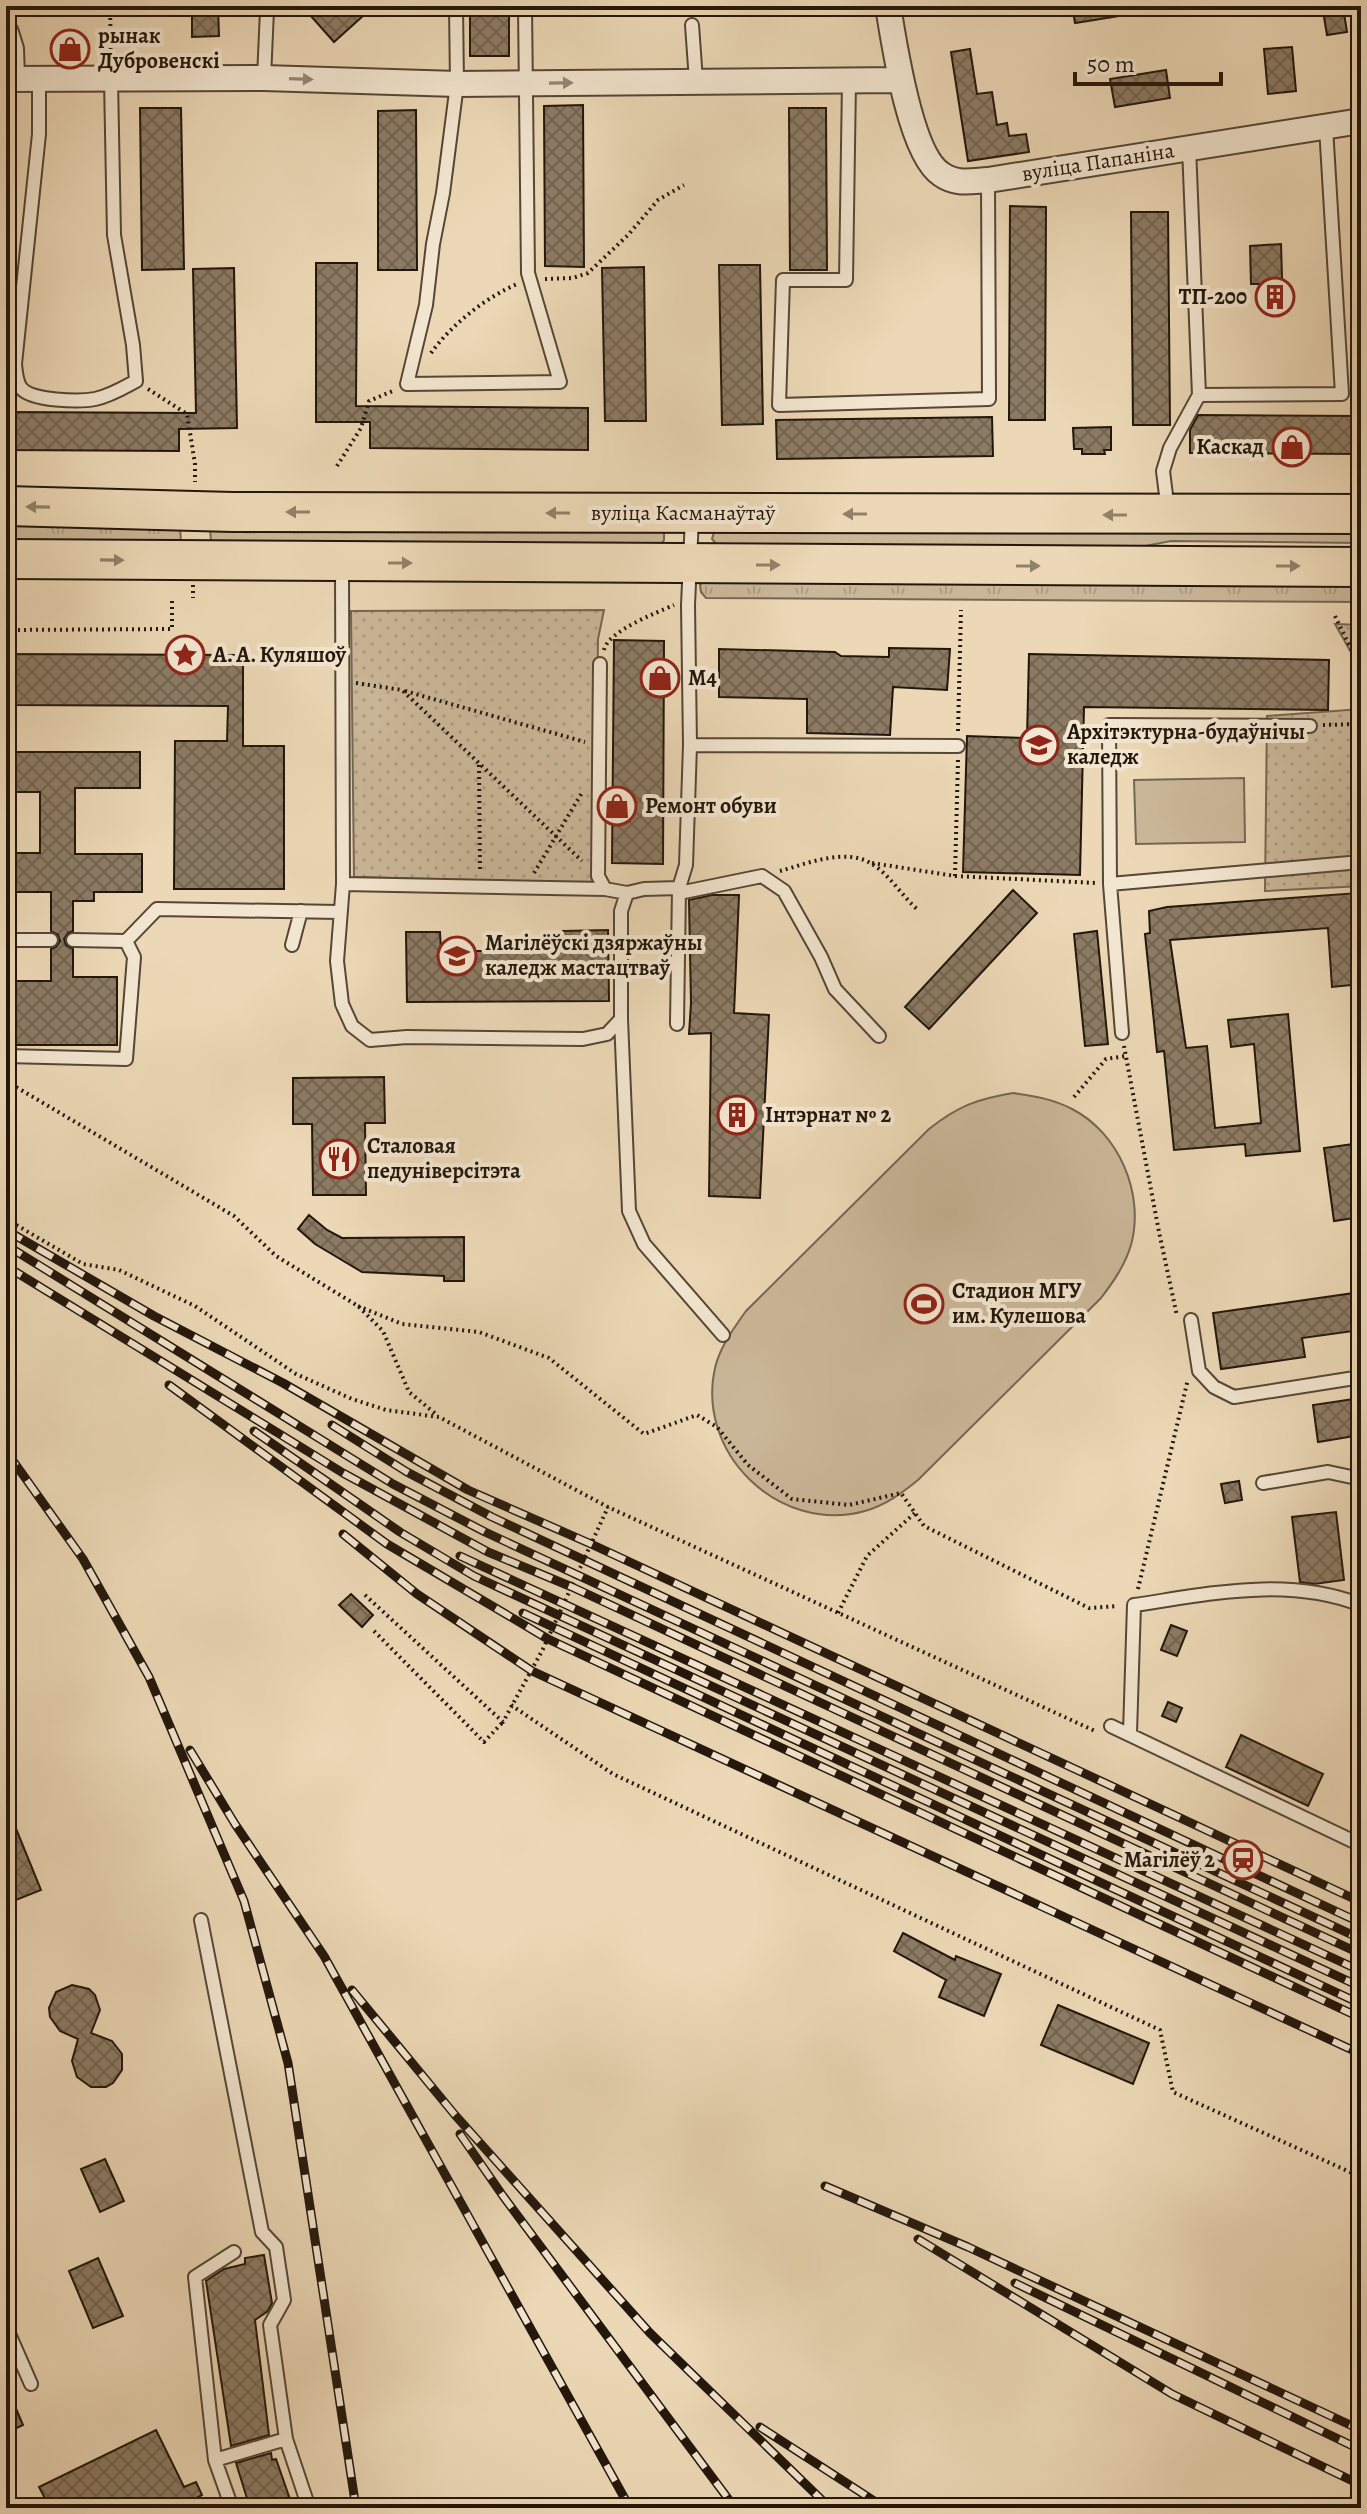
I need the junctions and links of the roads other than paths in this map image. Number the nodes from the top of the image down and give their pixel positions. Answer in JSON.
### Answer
{"nodes":[{"id":1,"x":456,"y":6,"type":"edge"},
{"id":2,"x":525,"y":6,"type":"edge"},
{"id":3,"x":888,"y":6,"type":"edge"},
{"id":4,"x":267,"y":10,"type":"dead end"},
{"id":5,"x":692,"y":25,"type":"dead end"},
{"id":6,"x":6,"y":33,"type":"edge"},
{"id":7,"x":9,"y":78,"type":"edge"},
{"id":8,"x":264,"y":78,"type":"junction"},
{"id":9,"x":39,"y":79,"type":"junction"},
{"id":10,"x":111,"y":80,"type":"junction"},
{"id":11,"x":899,"y":80,"type":"junction"},
{"id":12,"x":696,"y":81,"type":"junction"},
{"id":13,"x":849,"y":81,"type":"junction"},
{"id":14,"x":526,"y":83,"type":"junction"},
{"id":15,"x":457,"y":84,"type":"junction"},
{"id":16,"x":1361,"y":121,"type":"edge"},
{"id":17,"x":1326,"y":127,"type":"junction"},
{"id":18,"x":1189,"y":147,"type":"junction"},
{"id":19,"x":988,"y":180,"type":"junction"},
{"id":20,"x":1199,"y":395,"type":"junction"},
{"id":21,"x":6,"y":506,"type":"edge"},
{"id":22,"x":692,"y":513,"type":"junction"},
{"id":23,"x":1361,"y":514,"type":"edge"},
{"id":24,"x":1168,"y":515,"type":"junction"},
{"id":25,"x":6,"y":559,"type":"edge"},
{"id":26,"x":342,"y":562,"type":"junction"},
{"id":27,"x":690,"y":564,"type":"junction"},
{"id":28,"x":1361,"y":567,"type":"edge"},
{"id":29,"x":600,"y":664,"type":"road end"},
{"id":30,"x":1310,"y":726,"type":"road end"},
{"id":31,"x":690,"y":745,"type":"junction"},
{"id":32,"x":958,"y":746,"type":"dead end"},
{"id":33,"x":1361,"y":862,"type":"edge"},
{"id":34,"x":343,"y":884,"type":"junction"},
{"id":35,"x":1110,"y":884,"type":"junction"},
{"id":36,"x":605,"y":889,"type":"junction"},
{"id":37,"x":679,"y":890,"type":"junction"},
{"id":38,"x":627,"y":893,"type":"junction"},
{"id":39,"x":301,"y":911,"type":"junction"},
{"id":40,"x":339,"y":912,"type":"junction"},
{"id":41,"x":6,"y":940,"type":"edge"},
{"id":42,"x":51,"y":940,"type":"dead end"},
{"id":43,"x":73,"y":940,"type":"dead end"},
{"id":44,"x":126,"y":941,"type":"junction"},
{"id":45,"x":292,"y":945,"type":"dead end"},
{"id":46,"x":621,"y":1019,"type":"junction"},
{"id":47,"x":677,"y":1024,"type":"dead end"},
{"id":48,"x":1122,"y":1033,"type":"road end"},
{"id":49,"x":879,"y":1036,"type":"dead end"},
{"id":50,"x":6,"y":1056,"type":"edge"},
{"id":51,"x":1191,"y":1320,"type":"dead end"},
{"id":52,"x":723,"y":1335,"type":"dead end"},
{"id":53,"x":1361,"y":1377,"type":"edge"},
{"id":54,"x":1361,"y":1479,"type":"edge"},
{"id":55,"x":1263,"y":1483,"type":"dead end"},
{"id":56,"x":1361,"y":1605,"type":"edge"},
{"id":57,"x":1109,"y":1731,"type":"road end"},
{"id":58,"x":1130,"y":1733,"type":"junction"},
{"id":59,"x":1361,"y":1845,"type":"edge"},
{"id":60,"x":201,"y":1920,"type":"dead end"},
{"id":61,"x":234,"y":2252,"type":"dead end"},
{"id":62,"x":6,"y":2327,"type":"edge"},
{"id":63,"x":31,"y":2384,"type":"dead end"},
{"id":64,"x":286,"y":2439,"type":"junction"},
{"id":65,"x":215,"y":2460,"type":"junction"},
{"id":66,"x":232,"y":2508,"type":"edge"},
{"id":67,"x":309,"y":2508,"type":"edge"}],
"edges":[{"from":1,"to":15,"type":"lane"},
{"from":2,"to":14,"type":"lane"},
{"from":3,"to":11,"type":"street","name":"вуліца Папаніна"},
{"from":4,"to":8,"type":"lane"},
{"from":5,"to":12,"type":"lane"},
{"from":6,"to":7,"type":"street"},
{"from":7,"to":9,"type":"street"},
{"from":8,"to":10,"type":"street"},
{"from":8,"to":15,"type":"street","one_way":true},
{"from":9,"to":10,"type":"street"},
{"from":9,"to":10,"type":"lane"},
{"from":11,"to":13,"type":"street"},
{"from":11,"to":19,"type":"street","name":"вуліца Папаніна"},
{"from":12,"to":13,"type":"street"},
{"from":14,"to":12,"type":"street","one_way":true},
{"from":13,"to":19,"type":"lane"},
{"from":14,"to":15,"type":"street"},
{"from":14,"to":15,"type":"lane"},
{"from":16,"to":17,"type":"street","name":"вуліца Папаніна"},
{"from":17,"to":18,"type":"street","name":"вуліца Папаніна"},
{"from":17,"to":20,"type":"lane"},
{"from":18,"to":19,"type":"street","name":"вуліца Папаніна"},
{"from":18,"to":20,"type":"lane"},
{"from":20,"to":24,"type":"lane"},
{"from":22,"to":21,"type":"main road","name":"вуліца Касманаўтаў","one_way":true},
{"from":24,"to":22,"type":"main road","name":"вуліца Касманаўтаў","one_way":true},
{"from":22,"to":27,"type":"lane"},
{"from":23,"to":24,"type":"main road","name":"вуліца Касманаўтаў"},
{"from":25,"to":26,"type":"main road","one_way":true},
{"from":26,"to":27,"type":"main road","one_way":true},
{"from":26,"to":34,"type":"lane"},
{"from":27,"to":28,"type":"main road","one_way":true},
{"from":27,"to":31,"type":"lane"},
{"from":29,"to":36,"type":"lane"},
{"from":30,"to":35,"type":"lane"},
{"from":31,"to":32,"type":"lane"},
{"from":31,"to":37,"type":"lane"},
{"from":33,"to":35,"type":"lane"},
{"from":34,"to":36,"type":"lane"},
{"from":34,"to":40,"type":"lane"},
{"from":35,"to":48,"type":"lane"},
{"from":36,"to":38,"type":"lane"},
{"from":37,"to":38,"type":"lane"},
{"from":37,"to":47,"type":"lane"},
{"from":37,"to":49,"type":"lane"},
{"from":38,"to":46,"type":"lane"},
{"from":39,"to":40,"type":"lane"},
{"from":39,"to":44,"type":"lane"},
{"from":39,"to":45,"type":"lane"},
{"from":40,"to":46,"type":"lane"},
{"from":41,"to":42,"type":"lane"},
{"from":43,"to":44,"type":"lane"},
{"from":44,"to":50,"type":"lane"},
{"from":46,"to":52,"type":"lane"},
{"from":51,"to":53,"type":"lane"},
{"from":54,"to":55,"type":"lane"},
{"from":56,"to":58,"type":"lane"},
{"from":57,"to":58,"type":"lane"},
{"from":58,"to":59,"type":"lane"},
{"from":60,"to":64,"type":"lane"},
{"from":61,"to":65,"type":"lane"},
{"from":62,"to":63,"type":"lane"},
{"from":64,"to":65,"type":"lane"},
{"from":64,"to":67,"type":"lane"},
{"from":65,"to":66,"type":"lane"}]}
